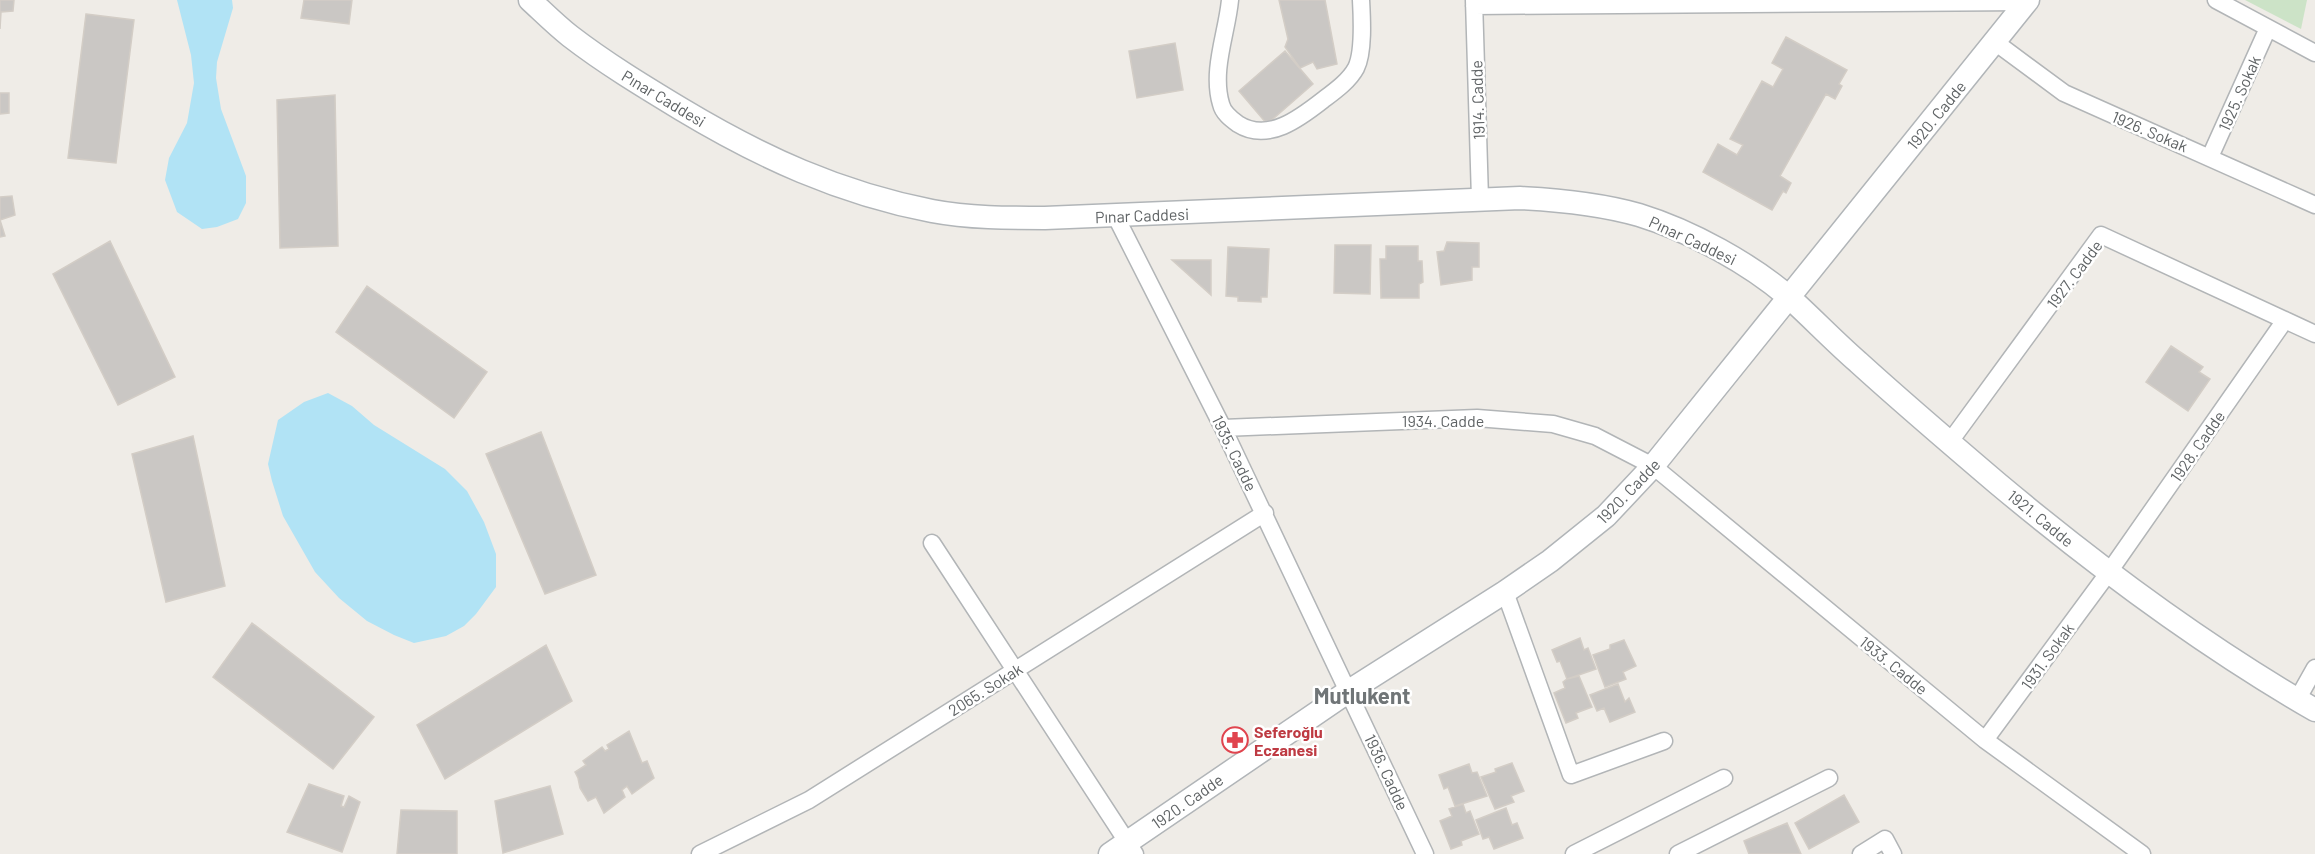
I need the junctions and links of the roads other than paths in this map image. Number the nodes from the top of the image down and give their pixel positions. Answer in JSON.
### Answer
{"nodes":[{"id":1,"x":530,"y":0,"type":"edge"},
{"id":2,"x":1230,"y":0,"type":"edge"},
{"id":3,"x":1361,"y":0,"type":"edge"},
{"id":4,"x":2216,"y":0,"type":"edge"},
{"id":5,"x":1916,"y":1,"type":"edge"},
{"id":6,"x":2028,"y":1,"type":"edge"},
{"id":7,"x":1474,"y":3,"type":"edge"},
{"id":8,"x":2268,"y":28,"type":"junction"},
{"id":9,"x":1995,"y":42,"type":"junction"},
{"id":10,"x":2315,"y":52,"type":"edge"},
{"id":11,"x":2210,"y":157,"type":"junction"},
{"id":12,"x":1480,"y":199,"type":"junction"},
{"id":13,"x":2315,"y":205,"type":"edge"},
{"id":14,"x":1116,"y":217,"type":"junction"},
{"id":15,"x":1789,"y":298,"type":"junction"},
{"id":16,"x":2284,"y":320,"type":"junction"},
{"id":17,"x":2315,"y":334,"type":"edge"},
{"id":18,"x":1223,"y":428,"type":"junction"},
{"id":19,"x":1950,"y":443,"type":"junction"},
{"id":20,"x":1653,"y":466,"type":"junction"},
{"id":21,"x":1265,"y":513,"type":"junction"},
{"id":22,"x":932,"y":543,"type":"dead end"},
{"id":23,"x":2109,"y":572,"type":"junction"},
{"id":24,"x":1505,"y":592,"type":"junction"},
{"id":25,"x":2315,"y":668,"type":"edge"},
{"id":26,"x":1015,"y":670,"type":"junction"},
{"id":27,"x":1349,"y":691,"type":"junction"},
{"id":28,"x":2306,"y":705,"type":"edge"},
{"id":29,"x":1986,"y":740,"type":"junction"},
{"id":30,"x":1664,"y":741,"type":"dead end"},
{"id":31,"x":1724,"y":778,"type":"dead end"},
{"id":32,"x":1829,"y":778,"type":"dead end"},
{"id":33,"x":1889,"y":847,"type":"edge"},
{"id":34,"x":1124,"y":850,"type":"edge"},
{"id":35,"x":700,"y":854,"type":"edge"},
{"id":36,"x":1425,"y":854,"type":"edge"},
{"id":37,"x":1574,"y":854,"type":"edge"},
{"id":38,"x":1678,"y":854,"type":"edge"},
{"id":39,"x":1861,"y":854,"type":"edge"},
{"id":40,"x":2142,"y":854,"type":"edge"}],
"edges":[{"from":1,"to":14,"type":"street","name":"Pınar Caddesi"},
{"from":2,"to":3,"type":"street"},
{"from":4,"to":8,"type":"street"},
{"from":5,"to":6,"type":"street"},
{"from":5,"to":7,"type":"street"},
{"from":6,"to":9,"type":"street","name":"1920. Cadde"},
{"from":7,"to":12,"type":"street","name":"1914. Cadde"},
{"from":8,"to":10,"type":"street"},
{"from":8,"to":11,"type":"street","name":"1925. Sokak"},
{"from":9,"to":11,"type":"street","name":"1926. Sokak"},
{"from":9,"to":15,"type":"street","name":"1920. Cadde"},
{"from":11,"to":13,"type":"street","name":"1926. Sokak"},
{"from":12,"to":14,"type":"street","name":"Pınar Caddesi"},
{"from":12,"to":15,"type":"street","name":"Pınar Caddesi"},
{"from":14,"to":18,"type":"street","name":"1935. Cadde"},
{"from":15,"to":19,"type":"street","name":"1921. Cadde"},
{"from":15,"to":20,"type":"street","name":"1920. Cadde"},
{"from":16,"to":17,"type":"street","name":"1927. Cadde"},
{"from":16,"to":19,"type":"street","name":"1927. Cadde"},
{"from":16,"to":23,"type":"street","name":"1928. Cadde"},
{"from":18,"to":20,"type":"street","name":"1934. Cadde"},
{"from":18,"to":21,"type":"street","name":"1935. Cadde"},
{"from":19,"to":23,"type":"street","name":"1921. Cadde"},
{"from":20,"to":24,"type":"street","name":"1920. Cadde"},
{"from":20,"to":29,"type":"street","name":"1933. Cadde"},
{"from":21,"to":26,"type":"street","name":"2065. Sokak"},
{"from":21,"to":27,"type":"street","name":"1935. Cadde"},
{"from":22,"to":26,"type":"street"},
{"from":23,"to":28,"type":"street","name":"1921. Cadde"},
{"from":23,"to":29,"type":"street","name":"1931. Sokak"},
{"from":24,"to":27,"type":"street","name":"1920. Cadde"},
{"from":24,"to":30,"type":"street"},
{"from":25,"to":28,"type":"street"},
{"from":26,"to":34,"type":"street"},
{"from":26,"to":35,"type":"street","name":"2065. Sokak"},
{"from":27,"to":34,"type":"street","name":"1920. Cadde"},
{"from":27,"to":36,"type":"street","name":"1936. Cadde"},
{"from":29,"to":40,"type":"street","name":"1933. Cadde"},
{"from":31,"to":37,"type":"street"},
{"from":32,"to":38,"type":"street"},
{"from":33,"to":39,"type":"street"}]}
